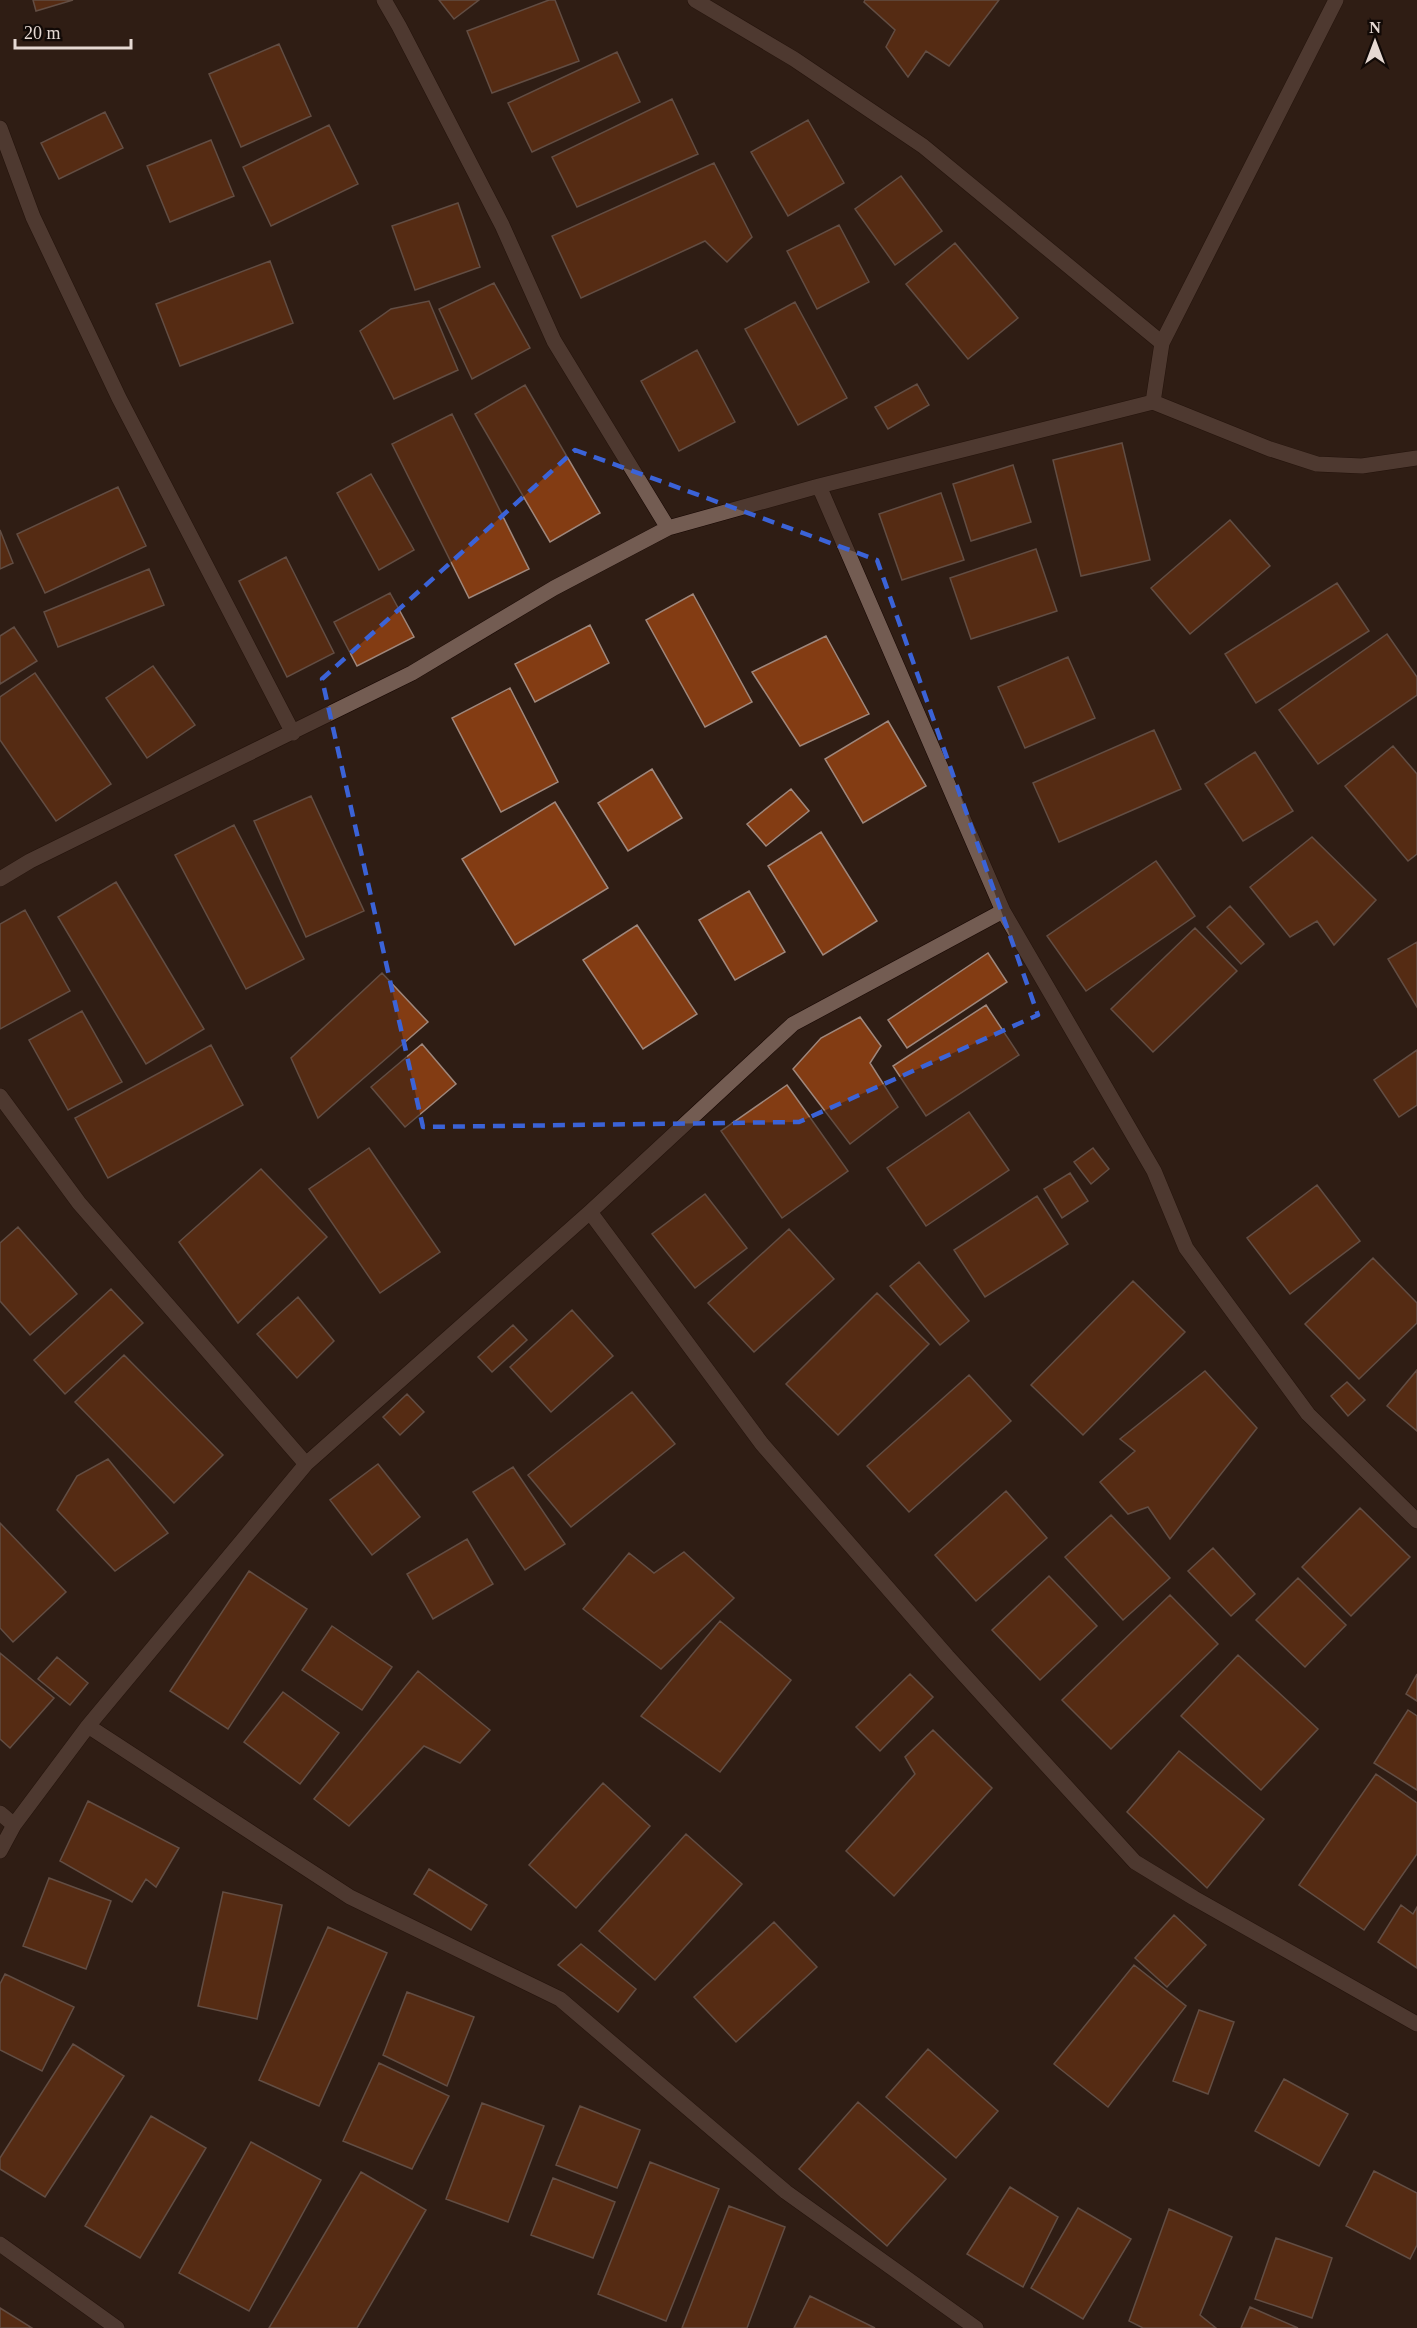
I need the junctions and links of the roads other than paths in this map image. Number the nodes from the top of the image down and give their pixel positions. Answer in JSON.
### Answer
{"nodes":[{"id":1,"x":384,"y":0,"type":"edge"},
{"id":2,"x":695,"y":0,"type":"edge"},
{"id":3,"x":1336,"y":0,"type":"edge"},
{"id":4,"x":0,"y":128,"type":"edge"},
{"id":5,"x":1162,"y":343,"type":"junction"},
{"id":6,"x":1153,"y":402,"type":"junction"},
{"id":7,"x":1417,"y":458,"type":"edge"},
{"id":8,"x":819,"y":486,"type":"junction"},
{"id":9,"x":668,"y":528,"type":"junction"},
{"id":10,"x":293,"y":733,"type":"junction"},
{"id":11,"x":0,"y":879,"type":"edge"},
{"id":12,"x":1003,"y":910,"type":"junction"},
{"id":13,"x":0,"y":1096,"type":"edge"},
{"id":14,"x":590,"y":1212,"type":"junction"},
{"id":15,"x":306,"y":1464,"type":"junction"},
{"id":16,"x":1417,"y":1521,"type":"edge"},
{"id":17,"x":88,"y":1726,"type":"junction"},
{"id":18,"x":0,"y":1813,"type":"edge"},
{"id":19,"x":14,"y":1825,"type":"junction"},
{"id":20,"x":0,"y":1851,"type":"edge"},
{"id":21,"x":1417,"y":2024,"type":"edge"},
{"id":22,"x":0,"y":2244,"type":"edge"},
{"id":23,"x":117,"y":2328,"type":"edge"},
{"id":24,"x":976,"y":2328,"type":"edge"}],
"edges":[{"from":1,"to":9,"type":"street"},
{"from":2,"to":5,"type":"street"},
{"from":3,"to":5,"type":"street"},
{"from":4,"to":10,"type":"street"},
{"from":5,"to":6,"type":"street"},
{"from":6,"to":7,"type":"street"},
{"from":6,"to":8,"type":"street"},
{"from":8,"to":9,"type":"street"},
{"from":8,"to":12,"type":"street"},
{"from":9,"to":10,"type":"street"},
{"from":10,"to":11,"type":"street"},
{"from":12,"to":14,"type":"street"},
{"from":12,"to":16,"type":"street"},
{"from":13,"to":15,"type":"street"},
{"from":14,"to":15,"type":"street"},
{"from":14,"to":21,"type":"street"},
{"from":15,"to":17,"type":"street"},
{"from":17,"to":19,"type":"street"},
{"from":17,"to":24,"type":"street"},
{"from":18,"to":19,"type":"street"},
{"from":19,"to":20,"type":"street"},
{"from":22,"to":23,"type":"street"}]}
